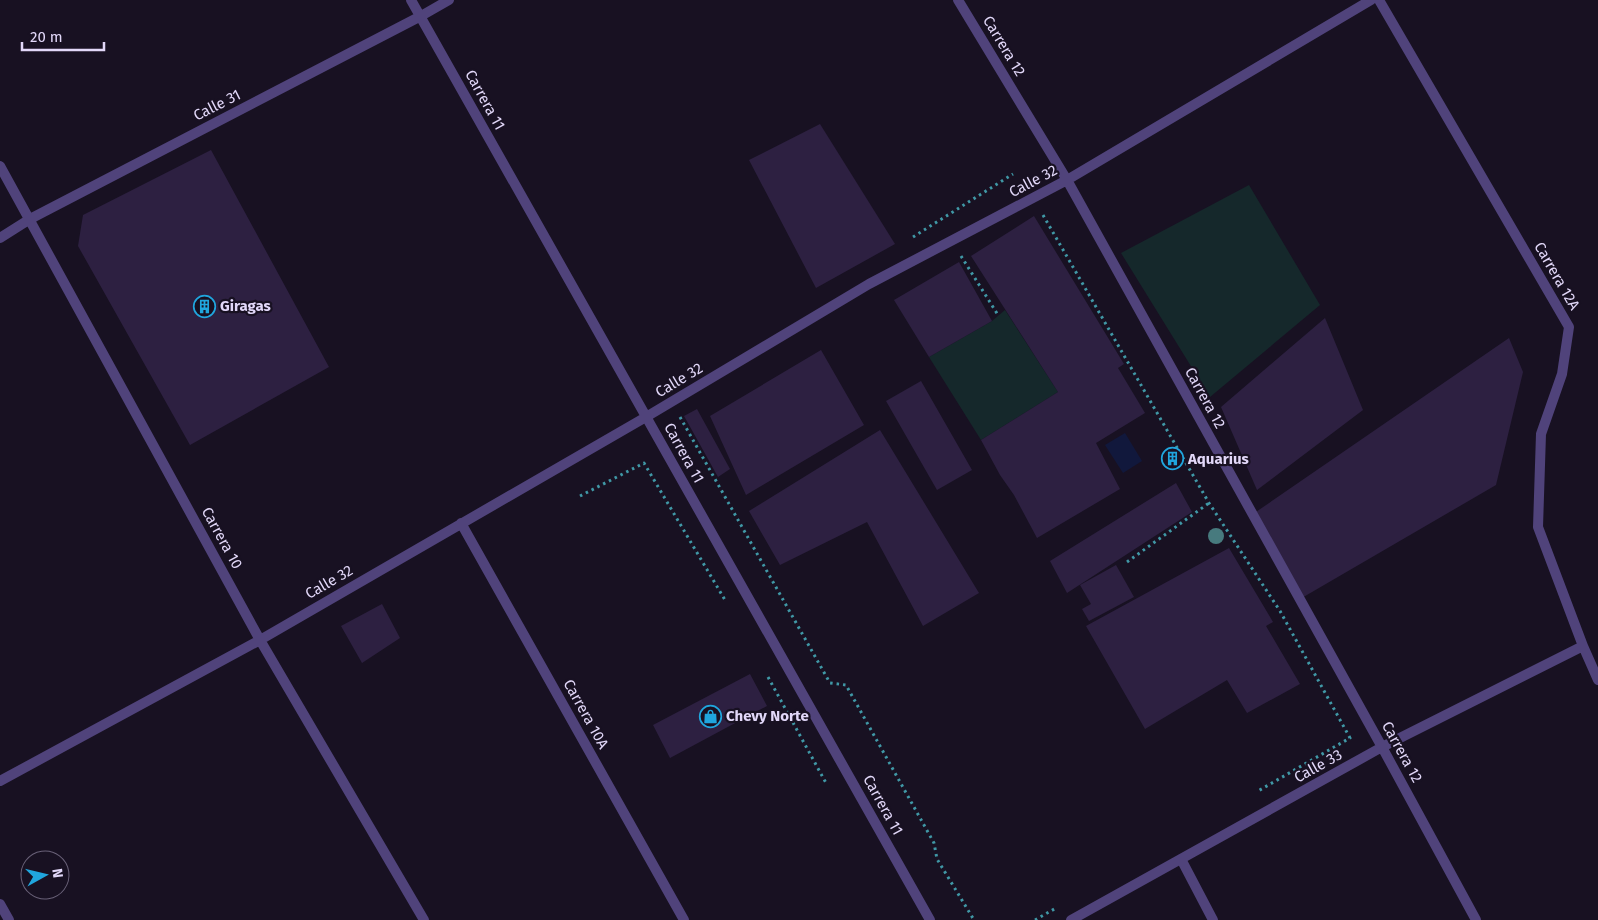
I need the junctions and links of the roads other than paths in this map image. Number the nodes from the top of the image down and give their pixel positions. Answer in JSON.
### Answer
{"nodes":[{"id":1,"x":411,"y":0,"type":"edge"},
{"id":2,"x":449,"y":0,"type":"edge"},
{"id":3,"x":958,"y":0,"type":"edge"},
{"id":4,"x":1371,"y":0,"type":"edge"},
{"id":5,"x":1379,"y":0,"type":"edge"},
{"id":6,"x":420,"y":16,"type":"junction"},
{"id":7,"x":0,"y":166,"type":"edge"},
{"id":8,"x":1067,"y":180,"type":"junction"},
{"id":9,"x":30,"y":219,"type":"junction"},
{"id":10,"x":0,"y":238,"type":"edge"},
{"id":11,"x":646,"y":417,"type":"junction"},
{"id":12,"x":461,"y":523,"type":"junction"},
{"id":13,"x":260,"y":640,"type":"junction"},
{"id":14,"x":1583,"y":646,"type":"junction"},
{"id":15,"x":1598,"y":680,"type":"edge"},
{"id":16,"x":1382,"y":747,"type":"junction"},
{"id":17,"x":0,"y":781,"type":"edge"},
{"id":18,"x":1181,"y":859,"type":"junction"},
{"id":19,"x":0,"y":904,"type":"edge"},
{"id":20,"x":9,"y":920,"type":"edge"},
{"id":21,"x":424,"y":920,"type":"edge"},
{"id":22,"x":684,"y":920,"type":"edge"},
{"id":23,"x":930,"y":920,"type":"edge"},
{"id":24,"x":1071,"y":920,"type":"edge"},
{"id":25,"x":1213,"y":920,"type":"edge"},
{"id":26,"x":1476,"y":920,"type":"edge"}],
"edges":[{"from":1,"to":6,"type":"street","name":"Carrera 11"},
{"from":2,"to":6,"type":"street","name":"Calle 31"},
{"from":3,"to":8,"type":"street","name":"Carrera 12"},
{"from":4,"to":8,"type":"street","name":"Calle 32"},
{"from":5,"to":14,"type":"street","name":"Carrera 12A"},
{"from":6,"to":9,"type":"street","name":"Calle 31"},
{"from":6,"to":11,"type":"street","name":"Carrera 11"},
{"from":7,"to":9,"type":"street","name":"Carrera 10"},
{"from":8,"to":11,"type":"street","name":"Calle 32"},
{"from":8,"to":16,"type":"street","name":"Carrera 12"},
{"from":9,"to":10,"type":"street","name":"Calle 31"},
{"from":9,"to":13,"type":"street","name":"Carrera 10"},
{"from":11,"to":12,"type":"street","name":"Calle 32"},
{"from":11,"to":23,"type":"street","name":"Carrera 11"},
{"from":12,"to":13,"type":"street","name":"Calle 32"},
{"from":12,"to":22,"type":"street","name":"Carrera 10A"},
{"from":13,"to":17,"type":"street","name":"Calle 32"},
{"from":13,"to":21,"type":"street","name":"Carrera 10"},
{"from":14,"to":15,"type":"street","name":"Carrera 12A"},
{"from":14,"to":16,"type":"street","name":"Calle 33"},
{"from":16,"to":18,"type":"street","name":"Calle 33"},
{"from":16,"to":26,"type":"street","name":"Carrera 12"},
{"from":18,"to":24,"type":"street","name":"Calle 33"},
{"from":18,"to":25,"type":"street"},
{"from":19,"to":20,"type":"street"}]}
